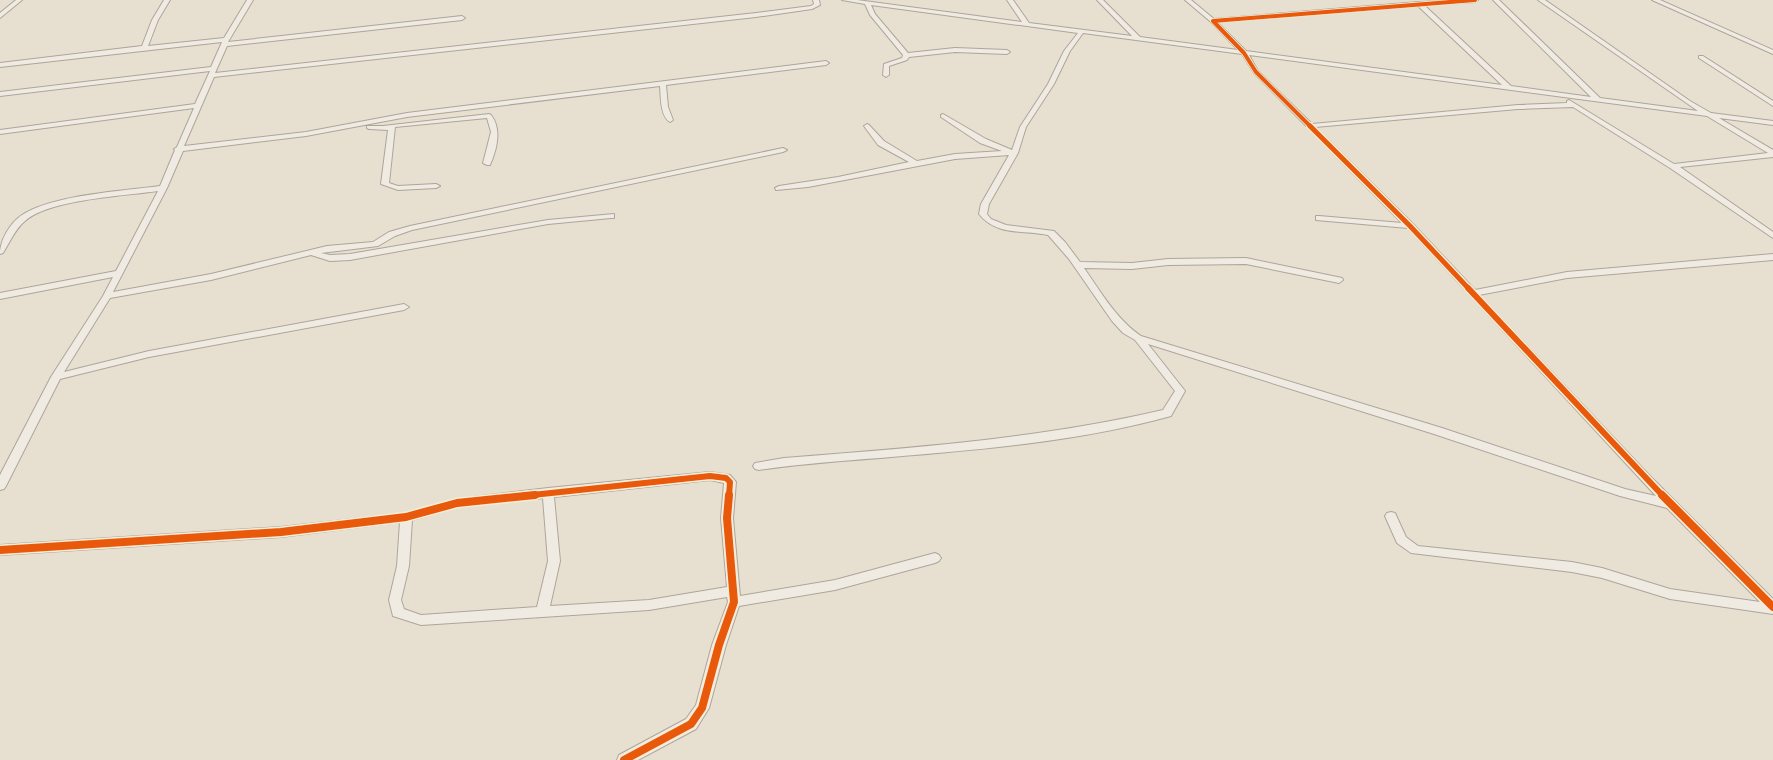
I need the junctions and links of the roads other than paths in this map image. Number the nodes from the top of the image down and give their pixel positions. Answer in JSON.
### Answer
{"nodes":[{"id":1,"x":19,"y":0,"type":"edge"},
{"id":2,"x":167,"y":0,"type":"edge"},
{"id":3,"x":250,"y":0,"type":"edge"},
{"id":4,"x":816,"y":0,"type":"edge"},
{"id":5,"x":847,"y":0,"type":"edge"},
{"id":6,"x":1010,"y":0,"type":"edge"},
{"id":7,"x":1100,"y":0,"type":"edge"},
{"id":8,"x":1188,"y":0,"type":"edge"},
{"id":9,"x":1475,"y":0,"type":"edge"},
{"id":10,"x":1496,"y":0,"type":"edge"},
{"id":11,"x":1541,"y":0,"type":"edge"},
{"id":12,"x":1655,"y":0,"type":"edge"},
{"id":13,"x":867,"y":3,"type":"junction"},
{"id":14,"x":1419,"y":4,"type":"junction"},
{"id":15,"x":0,"y":16,"type":"edge"},
{"id":16,"x":462,"y":18,"type":"dead end"},
{"id":17,"x":1213,"y":21,"type":"junction"},
{"id":18,"x":1026,"y":23,"type":"junction"},
{"id":19,"x":1081,"y":32,"type":"junction"},
{"id":20,"x":1138,"y":39,"type":"junction"},
{"id":21,"x":225,"y":42,"type":"junction"},
{"id":22,"x":144,"y":48,"type":"junction"},
{"id":23,"x":1007,"y":52,"type":"dead end"},
{"id":24,"x":1773,"y":52,"type":"edge"},
{"id":25,"x":1244,"y":53,"type":"junction"},
{"id":26,"x":906,"y":56,"type":"junction"},
{"id":27,"x":1701,"y":57,"type":"dead end"},
{"id":28,"x":826,"y":63,"type":"dead end"},
{"id":29,"x":0,"y":65,"type":"edge"},
{"id":30,"x":212,"y":72,"type":"junction"},
{"id":31,"x":886,"y":75,"type":"dead end"},
{"id":32,"x":663,"y":83,"type":"junction"},
{"id":33,"x":1508,"y":87,"type":"junction"},
{"id":34,"x":0,"y":94,"type":"edge"},
{"id":35,"x":1558,"y":94,"type":"junction"},
{"id":36,"x":1597,"y":99,"type":"junction"},
{"id":37,"x":1773,"y":104,"type":"edge"},
{"id":38,"x":1574,"y":105,"type":"junction"},
{"id":39,"x":196,"y":106,"type":"junction"},
{"id":40,"x":1707,"y":114,"type":"junction"},
{"id":41,"x":943,"y":116,"type":"dead end"},
{"id":42,"x":670,"y":120,"type":"dead end"},
{"id":43,"x":1773,"y":123,"type":"edge"},
{"id":44,"x":382,"y":126,"type":"junction"},
{"id":45,"x":867,"y":126,"type":"dead end"},
{"id":46,"x":1309,"y":126,"type":"junction"},
{"id":47,"x":328,"y":131,"type":"junction"},
{"id":48,"x":0,"y":132,"type":"edge"},
{"id":49,"x":178,"y":149,"type":"junction"},
{"id":50,"x":783,"y":150,"type":"dead end"},
{"id":51,"x":1014,"y":152,"type":"junction"},
{"id":52,"x":1773,"y":154,"type":"edge"},
{"id":53,"x":916,"y":162,"type":"junction"},
{"id":54,"x":487,"y":163,"type":"dead end"},
{"id":55,"x":1673,"y":166,"type":"junction"},
{"id":56,"x":436,"y":186,"type":"dead end"},
{"id":57,"x":163,"y":188,"type":"junction"},
{"id":58,"x":779,"y":188,"type":"dead end"},
{"id":59,"x":611,"y":216,"type":"dead end"},
{"id":60,"x":1319,"y":218,"type":"dead end"},
{"id":61,"x":1410,"y":226,"type":"junction"},
{"id":62,"x":1773,"y":236,"type":"edge"},
{"id":63,"x":0,"y":251,"type":"edge"},
{"id":64,"x":311,"y":253,"type":"junction"},
{"id":65,"x":1773,"y":256,"type":"edge"},
{"id":66,"x":1078,"y":265,"type":"junction"},
{"id":67,"x":119,"y":273,"type":"junction"},
{"id":68,"x":1339,"y":280,"type":"dead end"},
{"id":69,"x":1474,"y":294,"type":"junction"},
{"id":70,"x":0,"y":296,"type":"edge"},
{"id":71,"x":107,"y":296,"type":"junction"},
{"id":72,"x":404,"y":307,"type":"dead end"},
{"id":73,"x":1138,"y":338,"type":"junction"},
{"id":74,"x":56,"y":377,"type":"junction"},
{"id":75,"x":759,"y":466,"type":"dead end"},
{"id":76,"x":0,"y":486,"type":"edge"},
{"id":77,"x":548,"y":492,"type":"junction"},
{"id":78,"x":1671,"y":504,"type":"junction"},
{"id":79,"x":1391,"y":516,"type":"dead end"},
{"id":80,"x":406,"y":517,"type":"junction"},
{"id":81,"x":0,"y":550,"type":"edge"},
{"id":82,"x":935,"y":558,"type":"dead end"},
{"id":83,"x":734,"y":596,"type":"junction"},
{"id":84,"x":1773,"y":608,"type":"edge"},
{"id":85,"x":542,"y":612,"type":"junction"},
{"id":86,"x":624,"y":760,"type":"edge"}],
"edges":[{"from":1,"to":15,"type":"street"},
{"from":2,"to":22,"type":"street"},
{"from":3,"to":21,"type":"street"},
{"from":4,"to":30,"type":"street"},
{"from":5,"to":13,"type":"street"},
{"from":6,"to":18,"type":"street"},
{"from":7,"to":20,"type":"street"},
{"from":8,"to":17,"type":"street"},
{"from":9,"to":14,"type":"street"},
{"from":10,"to":36,"type":"street"},
{"from":11,"to":40,"type":"street"},
{"from":12,"to":24,"type":"street"},
{"from":13,"to":18,"type":"street"},
{"from":13,"to":26,"type":"street"},
{"from":14,"to":17,"type":"street"},
{"from":14,"to":33,"type":"street"},
{"from":16,"to":21,"type":"street"},
{"from":17,"to":25,"type":"street"},
{"from":18,"to":19,"type":"street"},
{"from":19,"to":20,"type":"street"},
{"from":19,"to":51,"type":"street"},
{"from":20,"to":25,"type":"street"},
{"from":21,"to":22,"type":"street"},
{"from":21,"to":30,"type":"street"},
{"from":22,"to":29,"type":"street"},
{"from":23,"to":26,"type":"street"},
{"from":25,"to":33,"type":"street"},
{"from":25,"to":46,"type":"street"},
{"from":26,"to":31,"type":"street"},
{"from":27,"to":37,"type":"street"},
{"from":28,"to":32,"type":"street"},
{"from":30,"to":34,"type":"street"},
{"from":30,"to":39,"type":"street"},
{"from":32,"to":42,"type":"street"},
{"from":32,"to":47,"type":"street"},
{"from":33,"to":35,"type":"street"},
{"from":35,"to":36,"type":"street"},
{"from":35,"to":38,"type":"street"},
{"from":36,"to":40,"type":"street"},
{"from":38,"to":46,"type":"street"},
{"from":38,"to":55,"type":"street"},
{"from":39,"to":48,"type":"street"},
{"from":39,"to":49,"type":"street"},
{"from":40,"to":43,"type":"street"},
{"from":40,"to":52,"type":"street"},
{"from":41,"to":51,"type":"street"},
{"from":44,"to":47,"type":"street"},
{"from":44,"to":54,"type":"street"},
{"from":44,"to":56,"type":"street"},
{"from":45,"to":53,"type":"street"},
{"from":46,"to":61,"type":"street"},
{"from":47,"to":49,"type":"street"},
{"from":49,"to":57,"type":"street"},
{"from":50,"to":64,"type":"street"},
{"from":51,"to":53,"type":"street"},
{"from":51,"to":66,"type":"street"},
{"from":52,"to":55,"type":"street"},
{"from":53,"to":58,"type":"street"},
{"from":55,"to":62,"type":"street"},
{"from":57,"to":63,"type":"street"},
{"from":57,"to":67,"type":"street"},
{"from":59,"to":64,"type":"street"},
{"from":60,"to":61,"type":"street"},
{"from":61,"to":69,"type":"street"},
{"from":64,"to":71,"type":"street"},
{"from":65,"to":69,"type":"street"},
{"from":66,"to":68,"type":"street"},
{"from":66,"to":73,"type":"street"},
{"from":67,"to":70,"type":"street"},
{"from":67,"to":71,"type":"street"},
{"from":69,"to":78,"type":"street"},
{"from":71,"to":74,"type":"street"},
{"from":72,"to":74,"type":"street"},
{"from":73,"to":75,"type":"street"},
{"from":73,"to":78,"type":"street"},
{"from":74,"to":76,"type":"street"},
{"from":77,"to":80,"type":"street"},
{"from":77,"to":83,"type":"street"},
{"from":77,"to":85,"type":"street"},
{"from":78,"to":84,"type":"street"},
{"from":79,"to":84,"type":"street"},
{"from":80,"to":81,"type":"street"},
{"from":80,"to":85,"type":"street"},
{"from":82,"to":83,"type":"street"},
{"from":83,"to":85,"type":"street"},
{"from":83,"to":86,"type":"street"}]}
